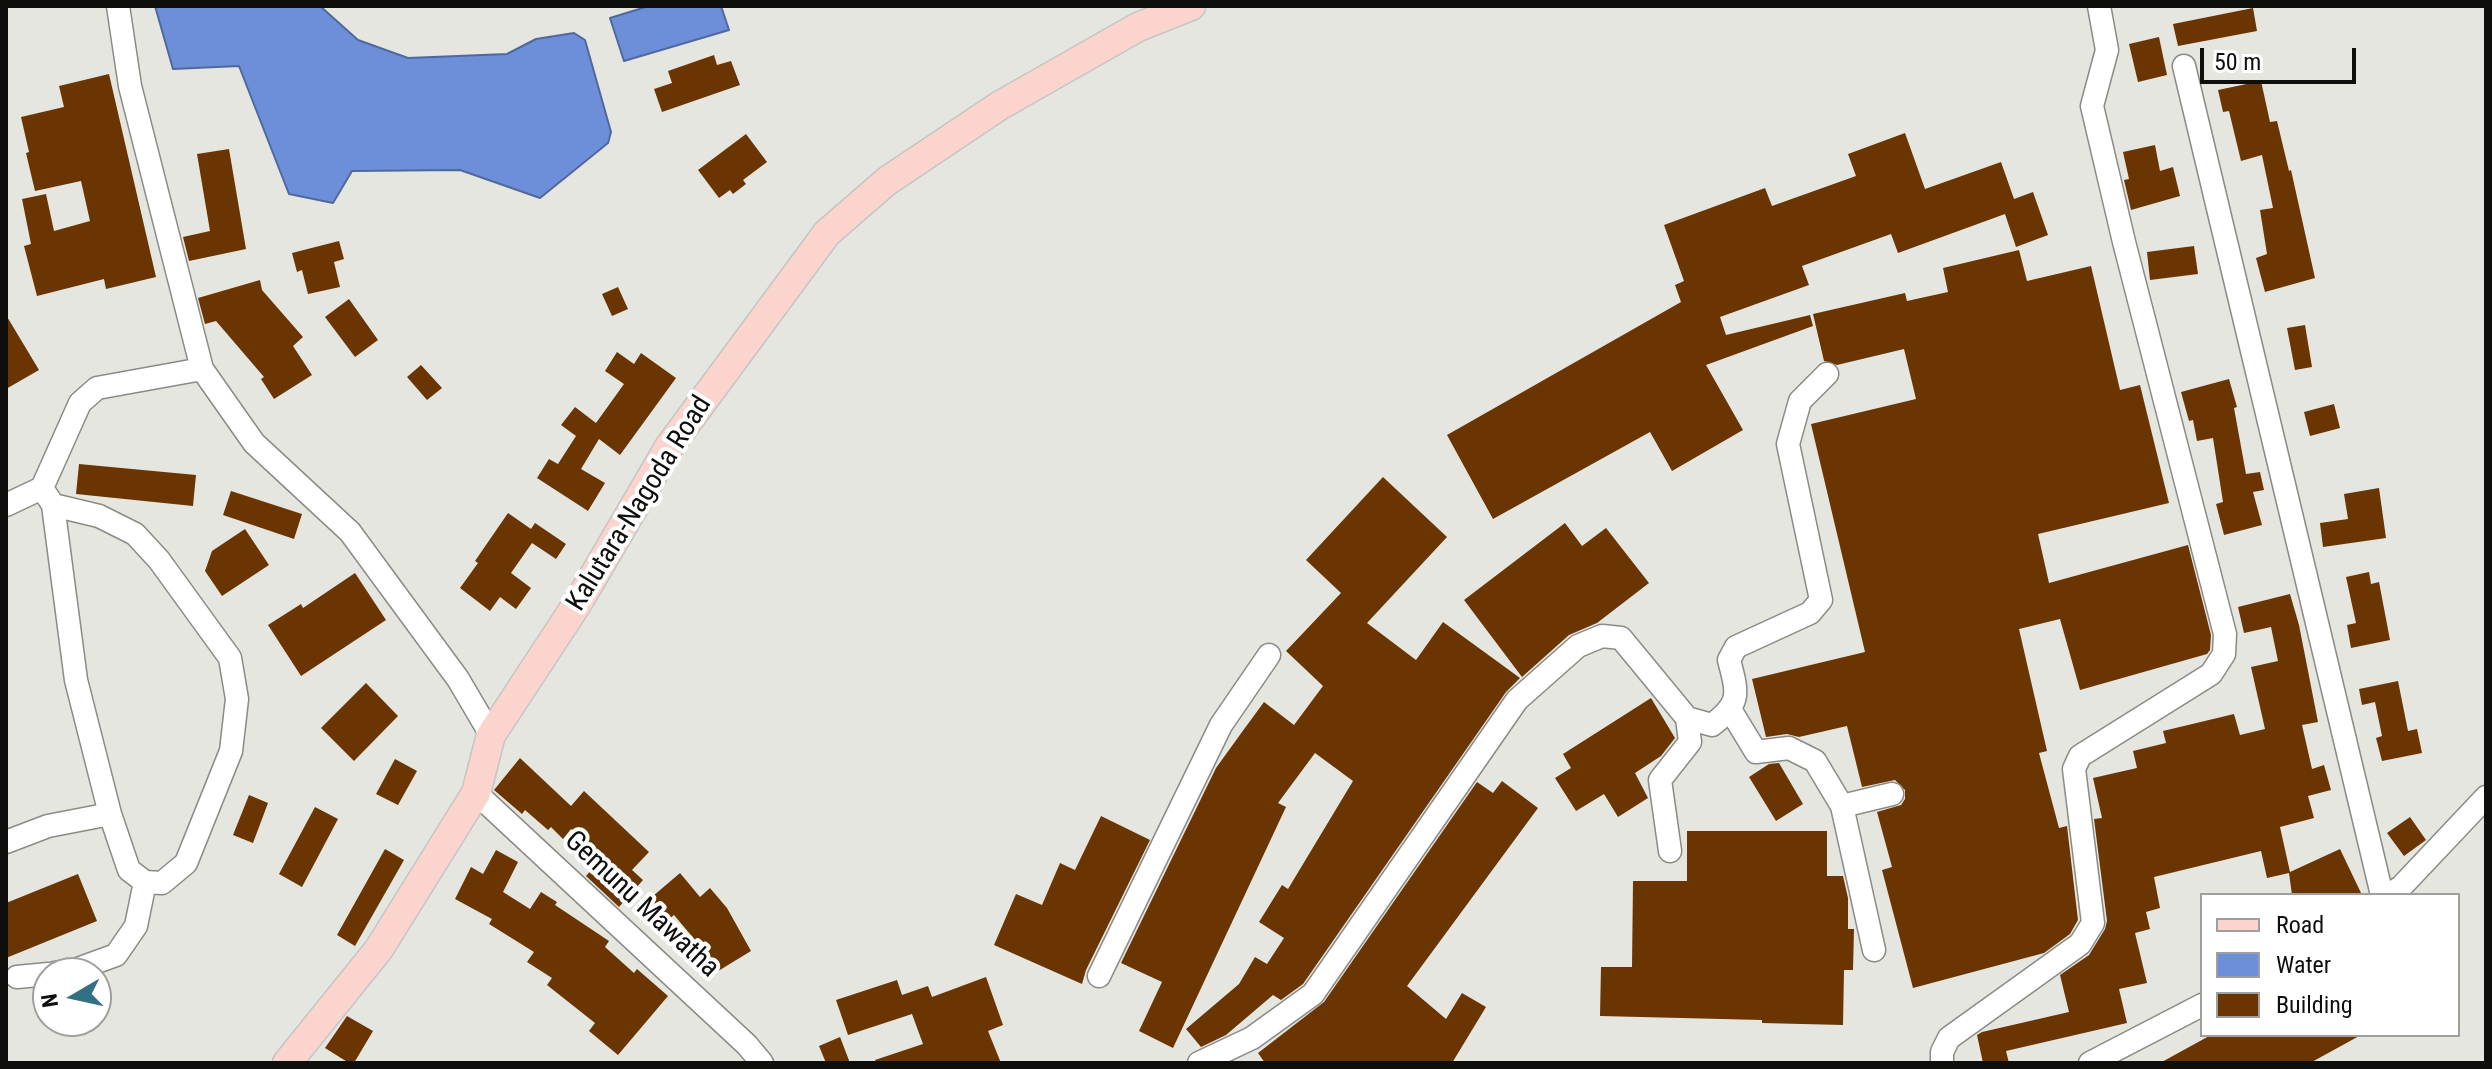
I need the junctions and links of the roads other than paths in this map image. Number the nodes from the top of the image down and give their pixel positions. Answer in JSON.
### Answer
{"nodes":[{"id":1,"x":118,"y":6,"type":"edge"},
{"id":2,"x":1191,"y":6,"type":"edge"},
{"id":3,"x":2099,"y":6,"type":"edge"},
{"id":4,"x":2184,"y":66,"type":"dead end"},
{"id":5,"x":202,"y":369,"type":"junction"},
{"id":6,"x":1827,"y":374,"type":"dead end"},
{"id":7,"x":47,"y":497,"type":"junction"},
{"id":8,"x":6,"y":505,"type":"edge"},
{"id":9,"x":1269,"y":655,"type":"dead end"},
{"id":10,"x":1731,"y":711,"type":"junction"},
{"id":11,"x":1687,"y":718,"type":"junction"},
{"id":12,"x":491,"y":735,"type":"junction"},
{"id":13,"x":476,"y":793,"type":"junction"},
{"id":14,"x":1892,"y":794,"type":"dead end"},
{"id":15,"x":2486,"y":797,"type":"edge"},
{"id":16,"x":1842,"y":806,"type":"junction"},
{"id":17,"x":110,"y":814,"type":"junction"},
{"id":18,"x":6,"y":842,"type":"edge"},
{"id":19,"x":1670,"y":851,"type":"dead end"},
{"id":20,"x":145,"y":882,"type":"junction"},
{"id":21,"x":2385,"y":893,"type":"edge"},
{"id":22,"x":2389,"y":893,"type":"edge"},
{"id":23,"x":1874,"y":950,"type":"dead end"},
{"id":24,"x":110,"y":957,"type":"edge"},
{"id":25,"x":32,"y":976,"type":"edge"},
{"id":26,"x":1099,"y":976,"type":"dead end"},
{"id":27,"x":17,"y":977,"type":"dead end"},
{"id":28,"x":2200,"y":1006,"type":"edge"},
{"id":29,"x":287,"y":1063,"type":"edge"},
{"id":30,"x":762,"y":1063,"type":"edge"},
{"id":31,"x":1199,"y":1063,"type":"edge"},
{"id":32,"x":1942,"y":1063,"type":"edge"},
{"id":33,"x":2090,"y":1063,"type":"edge"}],
"edges":[{"from":1,"to":5,"type":"street"},
{"from":2,"to":12,"type":"main road","name":"Kalutara-Nagoda Road"},
{"from":3,"to":32,"type":"street"},
{"from":4,"to":21,"type":"street"},
{"from":5,"to":7,"type":"street"},
{"from":5,"to":12,"type":"street"},
{"from":6,"to":10,"type":"street"},
{"from":7,"to":8,"type":"street"},
{"from":7,"to":17,"type":"street"},
{"from":7,"to":20,"type":"street"},
{"from":9,"to":26,"type":"street"},
{"from":10,"to":11,"type":"street"},
{"from":10,"to":16,"type":"street"},
{"from":11,"to":19,"type":"street"},
{"from":11,"to":31,"type":"street"},
{"from":12,"to":13,"type":"main road","name":"Kalutara-Nagoda Road"},
{"from":13,"to":29,"type":"main road","name":"Kalutara-Nagoda Road"},
{"from":13,"to":30,"type":"street","name":"Gemunu Mawatha"},
{"from":14,"to":16,"type":"street"},
{"from":15,"to":22,"type":"street"},
{"from":16,"to":23,"type":"street"},
{"from":17,"to":18,"type":"street"},
{"from":17,"to":20,"type":"street"},
{"from":20,"to":24,"type":"street"},
{"from":25,"to":27,"type":"street"},
{"from":28,"to":33,"type":"street"}]}
